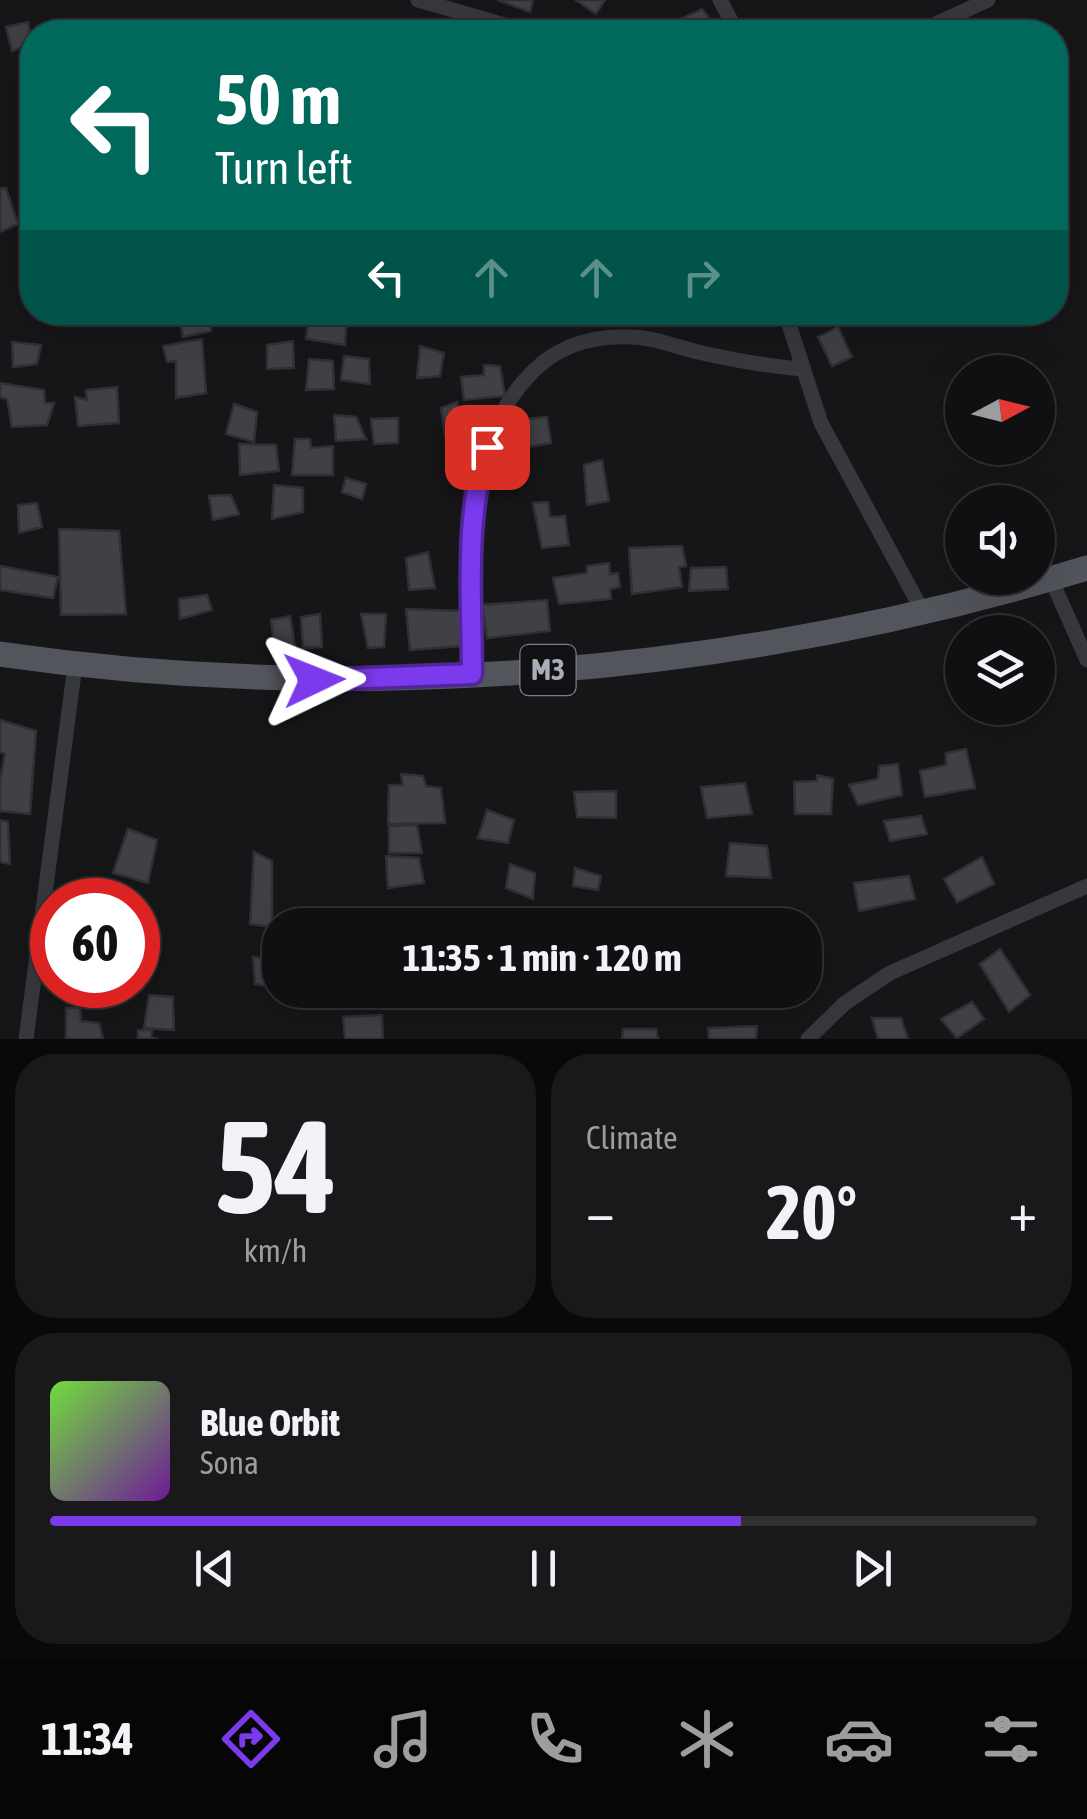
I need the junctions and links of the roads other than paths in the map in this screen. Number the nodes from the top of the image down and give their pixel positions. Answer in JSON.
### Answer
{"nodes":[{"id":1,"x":418,"y":0,"type":"edge"},
{"id":2,"x":986,"y":0,"type":"edge"},
{"id":3,"x":487,"y":20,"type":"edge"},
{"id":4,"x":944,"y":20,"type":"edge"},
{"id":5,"x":789,"y":325,"type":"edge"},
{"id":6,"x":802,"y":369,"type":"junction"},
{"id":7,"x":1087,"y":568,"type":"edge"},
{"id":8,"x":1055,"y":578,"type":"edge"},
{"id":9,"x":1055,"y":588,"type":"edge"},
{"id":10,"x":988,"y":595,"type":"edge"},
{"id":11,"x":922,"y":612,"type":"junction"},
{"id":12,"x":0,"y":654,"type":"edge"},
{"id":13,"x":1087,"y":660,"type":"edge"},
{"id":14,"x":76,"y":664,"type":"junction"},
{"id":15,"x":472,"y":674,"type":"junction"},
{"id":16,"x":1087,"y":886,"type":"edge"},
{"id":17,"x":26,"y":1039,"type":"edge"},
{"id":18,"x":808,"y":1039,"type":"edge"}],
"edges":[{"from":1,"to":3,"type":"street"},
{"from":2,"to":4,"type":"street"},
{"from":5,"to":6,"type":"street"},
{"from":6,"to":11,"type":"street"},
{"from":6,"to":15,"type":"street"},
{"from":7,"to":8,"type":"main road","number":"M3"},
{"from":9,"to":13,"type":"street"},
{"from":10,"to":11,"type":"main road","number":"M3"},
{"from":11,"to":15,"type":"main road","number":"M3"},
{"from":12,"to":14,"type":"main road","number":"M3"},
{"from":14,"to":15,"type":"main road","number":"M3"},
{"from":14,"to":17,"type":"street"},
{"from":16,"to":18,"type":"street"}]}
